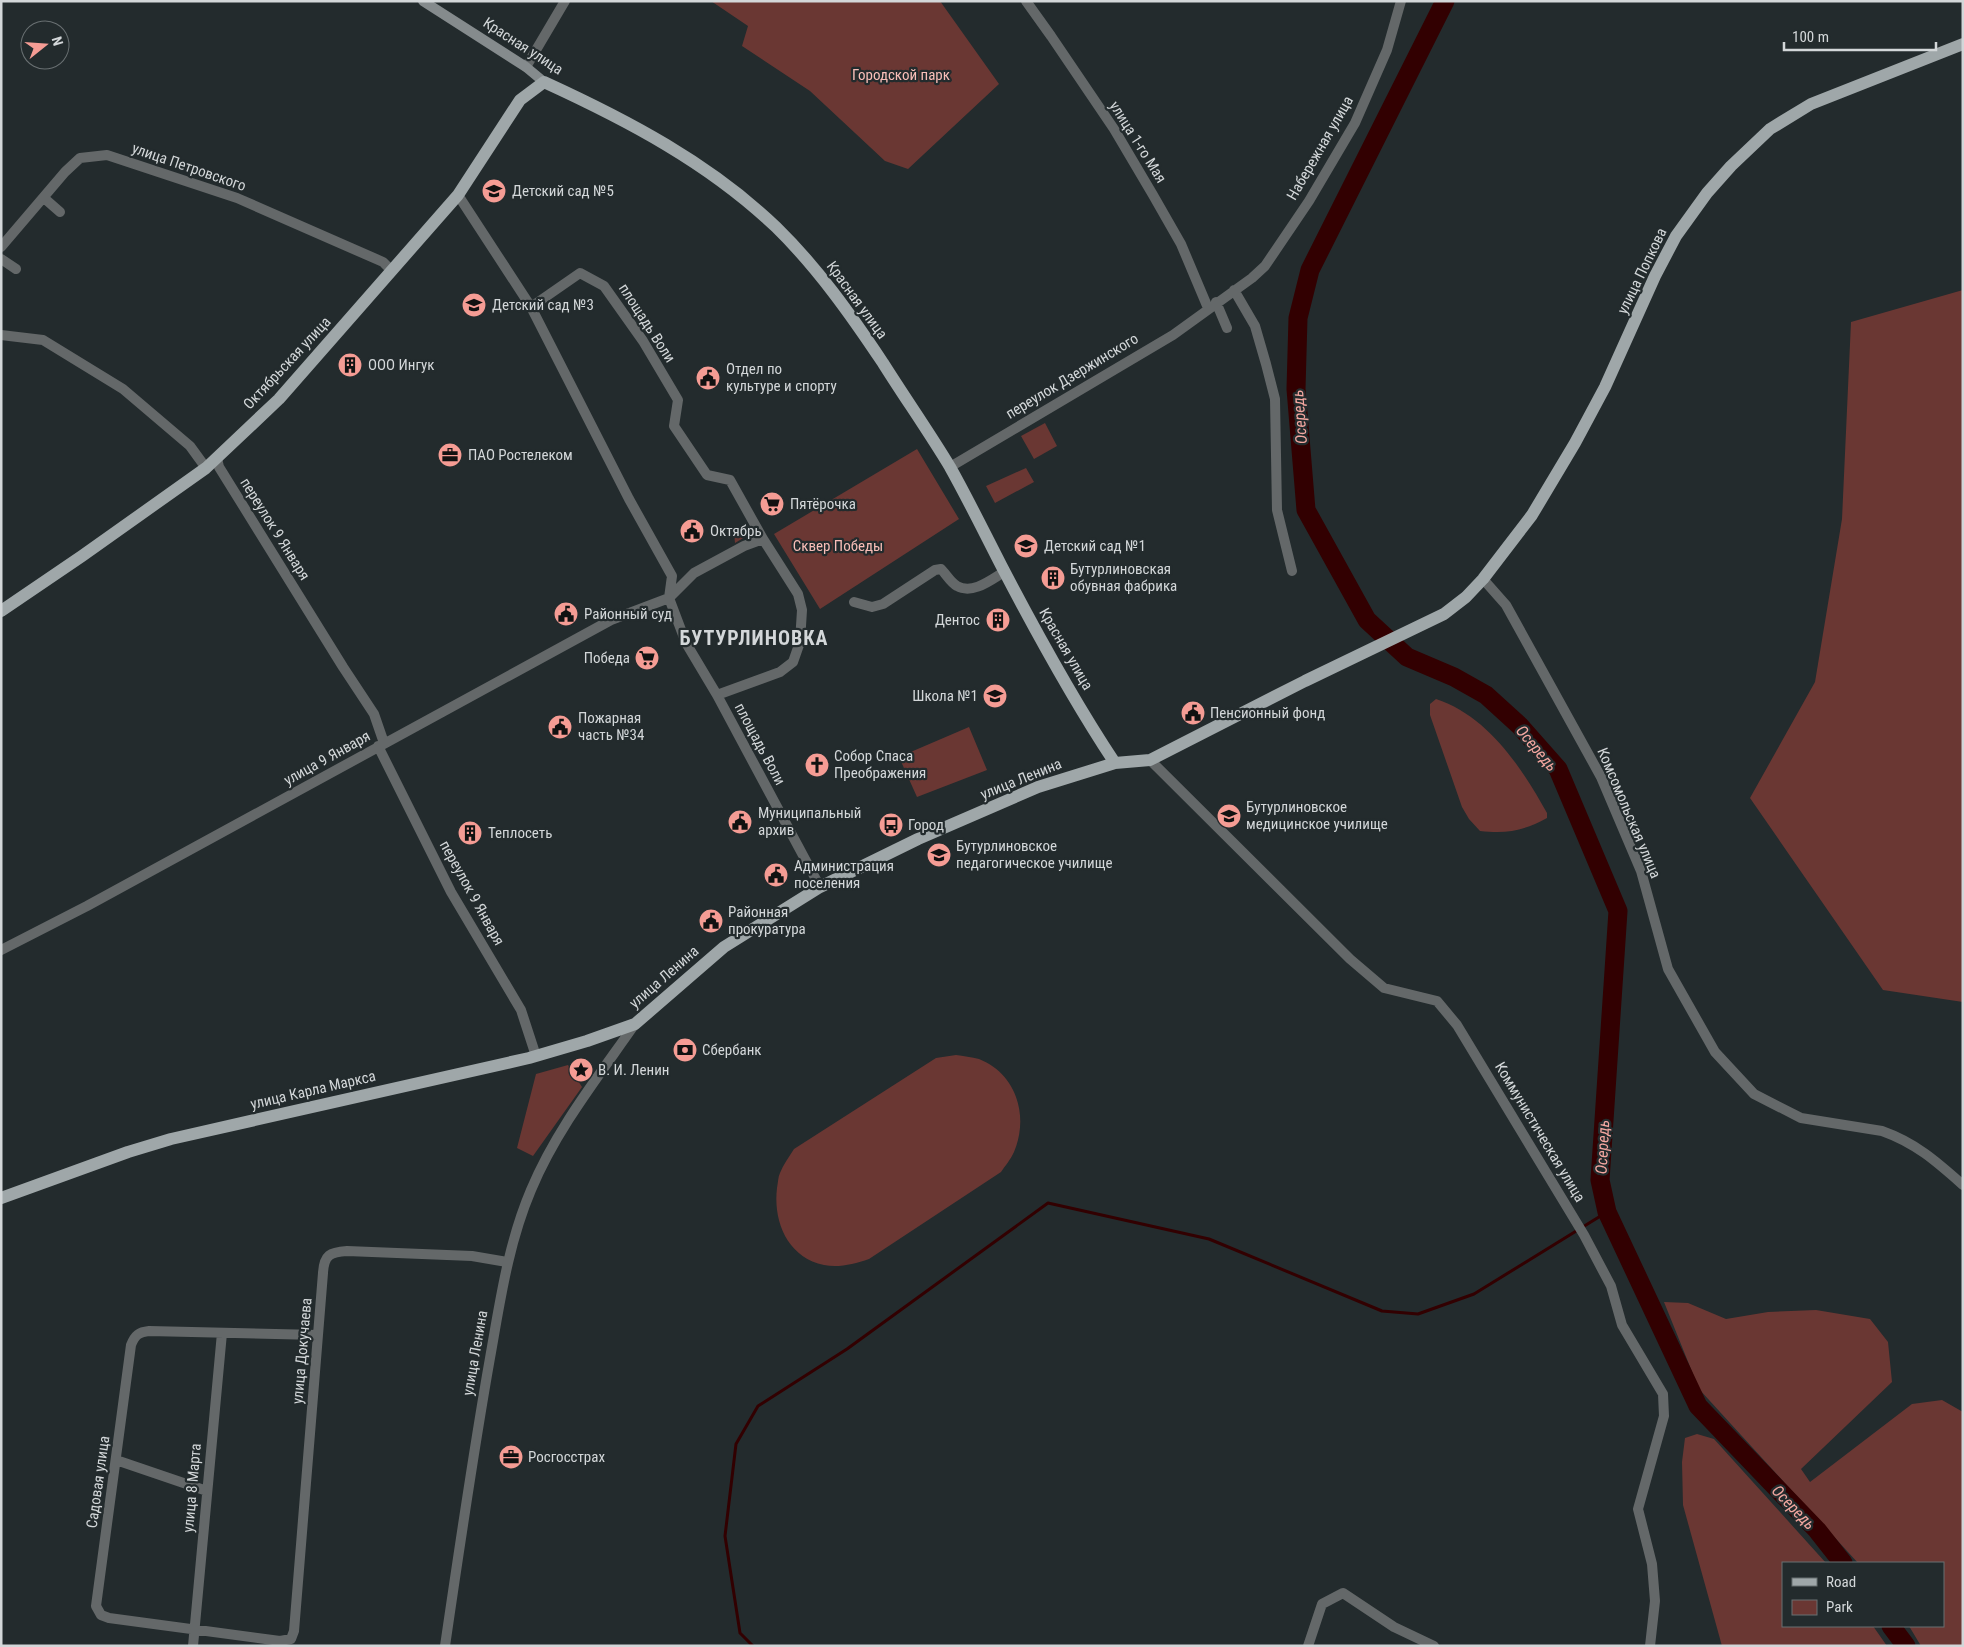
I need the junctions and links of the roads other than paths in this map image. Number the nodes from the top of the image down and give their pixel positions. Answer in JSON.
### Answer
{"nodes":[{"id":1,"x":423,"y":1,"type":"edge"},
{"id":2,"x":565,"y":1,"type":"edge"},
{"id":3,"x":1026,"y":1,"type":"edge"},
{"id":4,"x":1401,"y":1,"type":"edge"},
{"id":5,"x":1963,"y":44,"type":"edge"},
{"id":6,"x":526,"y":67,"type":"junction"},
{"id":7,"x":544,"y":82,"type":"junction"},
{"id":8,"x":458,"y":195,"type":"junction"},
{"id":9,"x":44,"y":198,"type":"junction"},
{"id":10,"x":60,"y":212,"type":"dead end"},
{"id":11,"x":1,"y":248,"type":"edge"},
{"id":12,"x":1,"y":260,"type":"edge"},
{"id":13,"x":16,"y":268,"type":"dead end"},
{"id":14,"x":392,"y":271,"type":"junction"},
{"id":15,"x":1234,"y":290,"type":"junction"},
{"id":16,"x":1212,"y":305,"type":"junction"},
{"id":17,"x":531,"y":307,"type":"junction"},
{"id":18,"x":1226,"y":328,"type":"dead end"},
{"id":19,"x":1,"y":335,"type":"edge"},
{"id":20,"x":217,"y":458,"type":"junction"},
{"id":21,"x":950,"y":467,"type":"junction"},
{"id":22,"x":206,"y":468,"type":"junction"},
{"id":23,"x":763,"y":539,"type":"junction"},
{"id":24,"x":1292,"y":571,"type":"dead end"},
{"id":25,"x":1004,"y":572,"type":"junction"},
{"id":26,"x":1483,"y":579,"type":"junction"},
{"id":27,"x":669,"y":598,"type":"junction"},
{"id":28,"x":854,"y":602,"type":"dead end"},
{"id":29,"x":1,"y":611,"type":"edge"},
{"id":30,"x":1337,"y":665,"type":"joint"},
{"id":31,"x":718,"y":695,"type":"junction"},
{"id":32,"x":381,"y":745,"type":"junction"},
{"id":33,"x":1150,"y":760,"type":"junction"},
{"id":34,"x":1115,"y":763,"type":"junction"},
{"id":35,"x":820,"y":887,"type":"junction"},
{"id":36,"x":1,"y":950,"type":"edge"},
{"id":37,"x":635,"y":1024,"type":"junction"},
{"id":38,"x":536,"y":1056,"type":"junction"},
{"id":39,"x":1963,"y":1185,"type":"edge"},
{"id":40,"x":1,"y":1198,"type":"edge"},
{"id":41,"x":508,"y":1262,"type":"junction"},
{"id":42,"x":222,"y":1334,"type":"junction"},
{"id":43,"x":318,"y":1335,"type":"junction"},
{"id":44,"x":116,"y":1460,"type":"junction"},
{"id":45,"x":207,"y":1491,"type":"junction"},
{"id":46,"x":194,"y":1630,"type":"junction"},
{"id":47,"x":294,"y":1631,"type":"joint"},
{"id":48,"x":193,"y":1646,"type":"edge"},
{"id":49,"x":445,"y":1646,"type":"edge"},
{"id":50,"x":1308,"y":1646,"type":"edge"},
{"id":51,"x":1434,"y":1646,"type":"edge"},
{"id":52,"x":1650,"y":1646,"type":"edge"}],
"edges":[{"from":1,"to":6,"type":"main road","name":"Красная улица"},
{"from":2,"to":6,"type":"street"},
{"from":3,"to":16,"type":"street","name":"улица 1-го Мая"},
{"from":4,"to":15,"type":"street","name":"Набережная улица"},
{"from":5,"to":26,"type":"main road","name":"улица Попкова"},
{"from":6,"to":7,"type":"main road","name":"Красная улица"},
{"from":7,"to":8,"type":"main road","name":"Октябрьская улица"},
{"from":7,"to":21,"type":"main road","name":"Красная улица"},
{"from":8,"to":14,"type":"main road","name":"Октябрьская улица"},
{"from":8,"to":17,"type":"street"},
{"from":9,"to":10,"type":"street"},
{"from":9,"to":11,"type":"street","name":"улица Петровского"},
{"from":9,"to":14,"type":"street","name":"улица Петровского"},
{"from":12,"to":13,"type":"street"},
{"from":14,"to":20,"type":"main road","name":"Октябрьская улица"},
{"from":15,"to":16,"type":"street","name":"Набережная улица"},
{"from":15,"to":24,"type":"street"},
{"from":16,"to":18,"type":"street","name":"улица 1-го Мая"},
{"from":16,"to":21,"type":"street","name":"переулок Дзержинского"},
{"from":17,"to":23,"type":"street","name":"площадь Воли"},
{"from":17,"to":27,"type":"street","name":"площадь Воли"},
{"from":19,"to":22,"type":"street"},
{"from":20,"to":22,"type":"main road","name":"Октябрьская улица"},
{"from":20,"to":32,"type":"street","name":"переулок 9 Января"},
{"from":21,"to":25,"type":"main road","name":"Красная улица"},
{"from":22,"to":29,"type":"main road","name":"Октябрьская улица"},
{"from":23,"to":27,"type":"street"},
{"from":23,"to":31,"type":"street","name":"площадь Воли"},
{"from":25,"to":28,"type":"street"},
{"from":25,"to":34,"type":"main road","name":"Красная улица"},
{"from":26,"to":30,"type":"main road","name":"улица Попкова"},
{"from":26,"to":39,"type":"street","name":"Комсомольская улица"},
{"from":27,"to":31,"type":"street","name":"площадь Воли"},
{"from":27,"to":32,"type":"street","name":"улица 9 Января"},
{"from":30,"to":33,"type":"main road","name":"улица Ленина"},
{"from":31,"to":35,"type":"street","name":"площадь Воли"},
{"from":32,"to":36,"type":"street","name":"улица 9 Января"},
{"from":32,"to":38,"type":"street","name":"переулок 9 Января"},
{"from":33,"to":34,"type":"main road","name":"улица Ленина"},
{"from":33,"to":52,"type":"street","name":"Коммунистическая улица"},
{"from":34,"to":35,"type":"main road","name":"улица Ленина"},
{"from":35,"to":37,"type":"main road","name":"улица Ленина"},
{"from":37,"to":38,"type":"main road","name":"улица Карла Маркса"},
{"from":37,"to":41,"type":"street","name":"улица Ленина"},
{"from":38,"to":40,"type":"main road","name":"улица Карла Маркса"},
{"from":41,"to":43,"type":"street","name":"улица Докучаева"},
{"from":41,"to":49,"type":"street","name":"улица Ленина"},
{"from":42,"to":43,"type":"street","name":"Садовая улица"},
{"from":42,"to":44,"type":"street","name":"Садовая улица"},
{"from":42,"to":45,"type":"street","name":"улица 8 Марта"},
{"from":43,"to":47,"type":"street","name":"улица Докучаева"},
{"from":44,"to":45,"type":"street"},
{"from":44,"to":46,"type":"street","name":"Садовая улица"},
{"from":45,"to":46,"type":"street","name":"улица 8 Марта"},
{"from":46,"to":47,"type":"street","name":"Садовая улица"},
{"from":46,"to":48,"type":"street","name":"улица 8 Марта"},
{"from":50,"to":51,"type":"street"}]}
